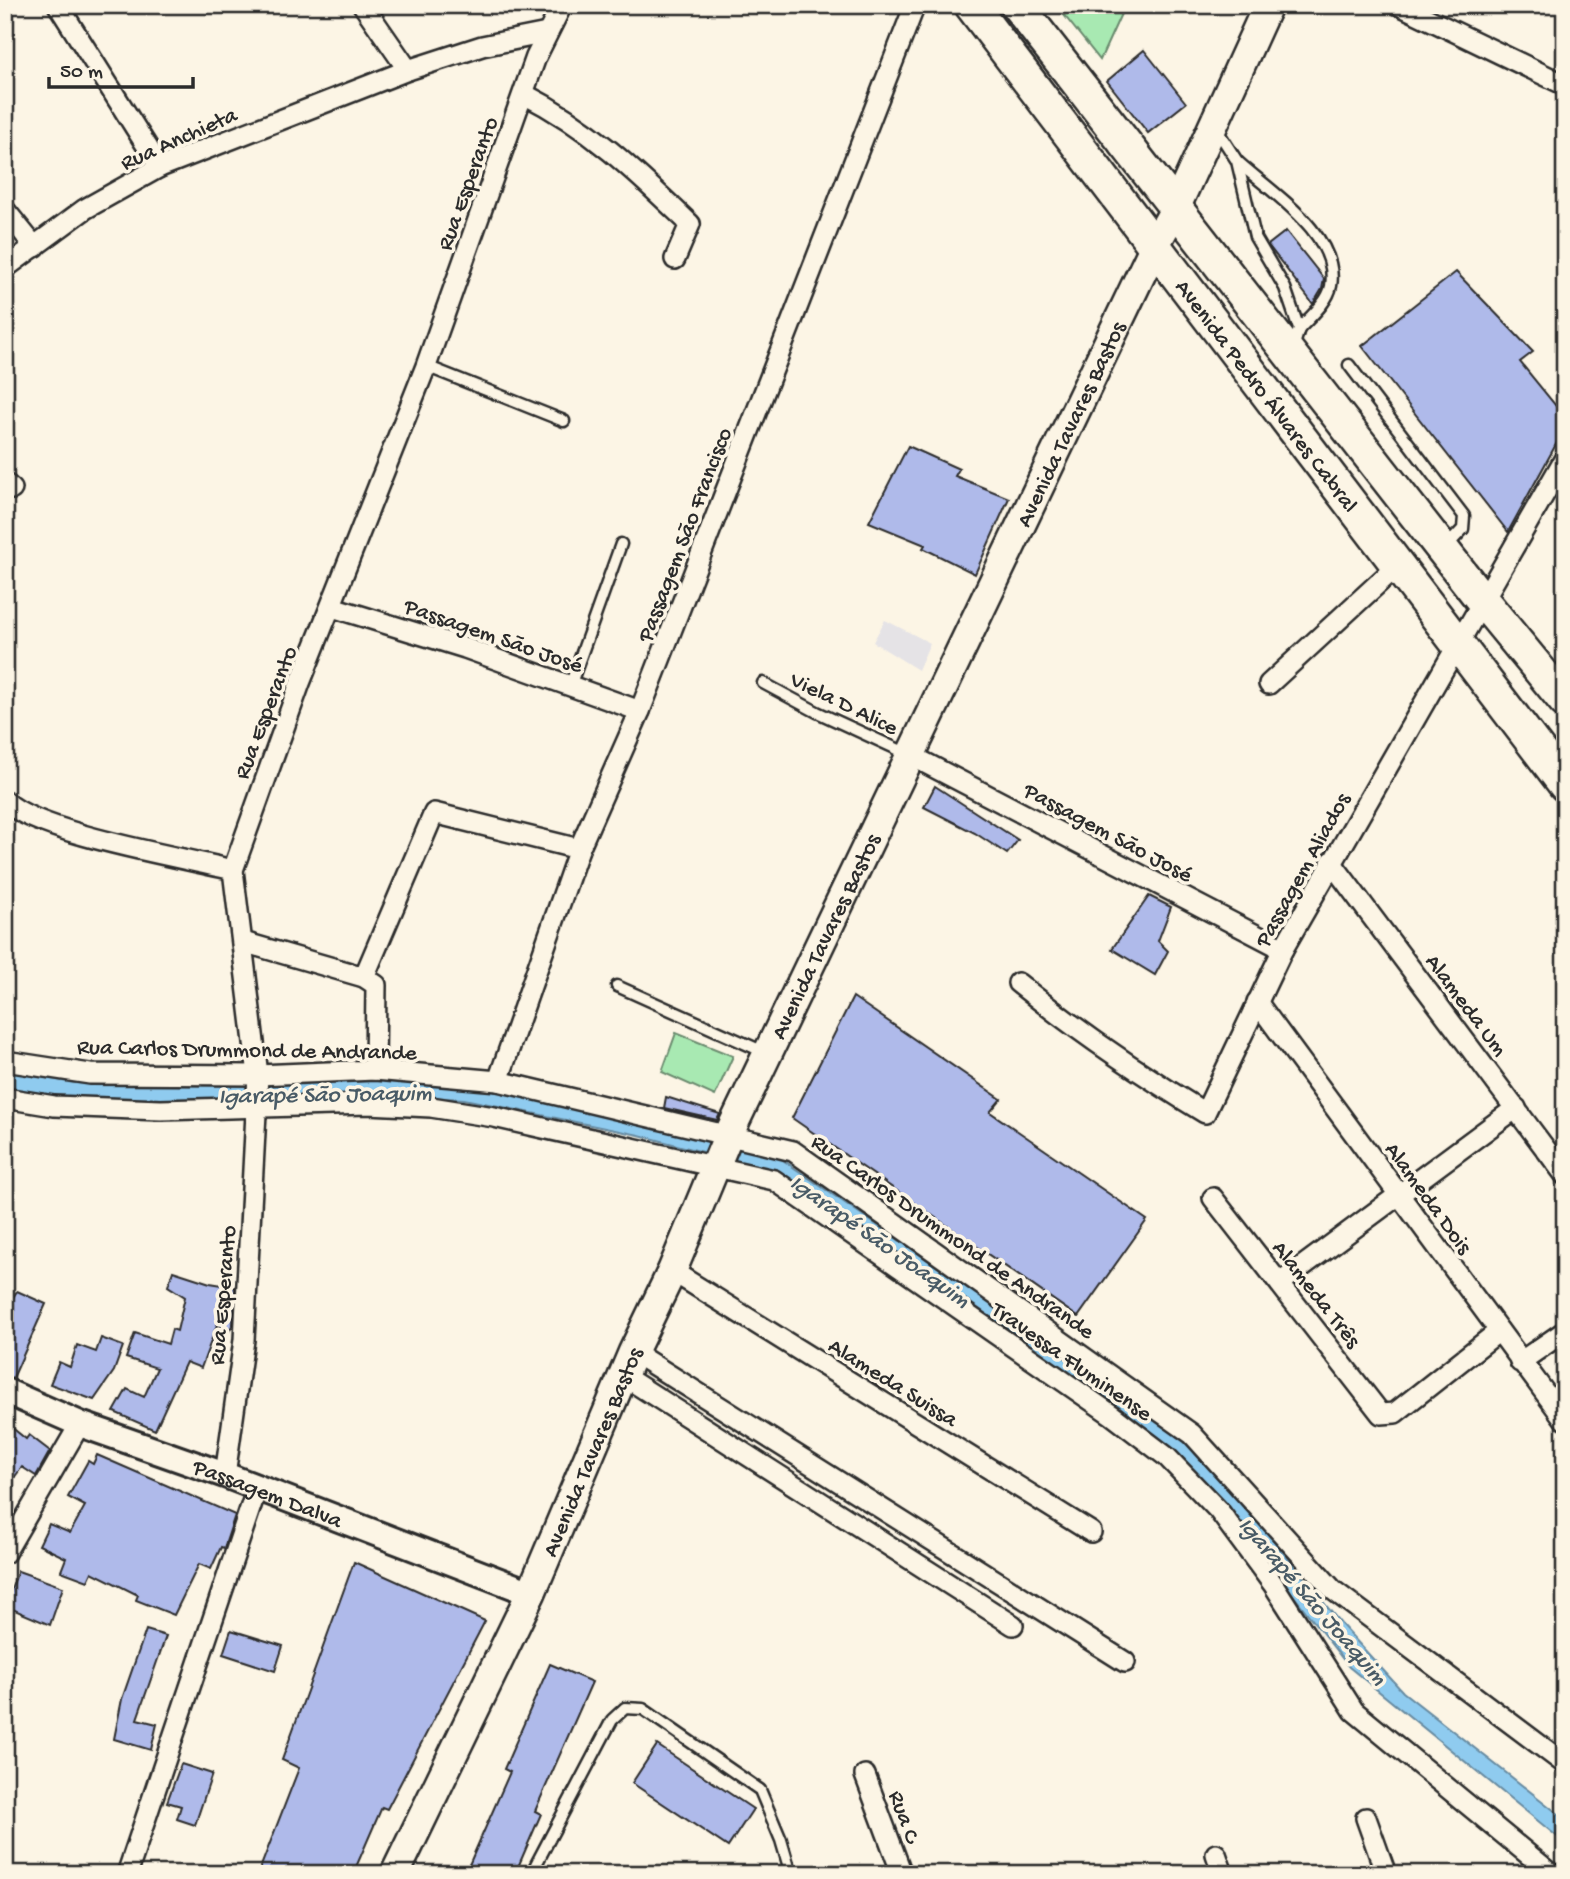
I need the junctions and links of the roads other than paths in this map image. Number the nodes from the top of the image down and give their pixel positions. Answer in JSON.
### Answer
{"nodes":[{"id":1,"x":58,"y":5,"type":"edge"},
{"id":2,"x":363,"y":5,"type":"edge"},
{"id":3,"x":562,"y":5,"type":"edge"},
{"id":4,"x":915,"y":5,"type":"edge"},
{"id":5,"x":971,"y":5,"type":"edge"},
{"id":6,"x":1017,"y":5,"type":"edge"},
{"id":7,"x":1268,"y":5,"type":"edge"},
{"id":8,"x":1399,"y":5,"type":"edge"},
{"id":9,"x":547,"y":33,"type":"junction"},
{"id":10,"x":408,"y":70,"type":"junction"},
{"id":11,"x":1565,"y":85,"type":"edge"},
{"id":12,"x":524,"y":94,"type":"junction"},
{"id":13,"x":1214,"y":125,"type":"junction"},
{"id":14,"x":1237,"y":161,"type":"junction"},
{"id":15,"x":160,"y":167,"type":"junction"},
{"id":16,"x":1176,"y":207,"type":"junction"},
{"id":17,"x":5,"y":210,"type":"edge"},
{"id":18,"x":1155,"y":245,"type":"junction"},
{"id":19,"x":35,"y":247,"type":"junction"},
{"id":20,"x":675,"y":259,"type":"dead end"},
{"id":21,"x":5,"y":268,"type":"edge"},
{"id":22,"x":1295,"y":342,"type":"junction"},
{"id":23,"x":1349,"y":365,"type":"dead end"},
{"id":24,"x":426,"y":366,"type":"junction"},
{"id":25,"x":564,"y":421,"type":"dead end"},
{"id":26,"x":1565,"y":458,"type":"edge"},
{"id":27,"x":621,"y":544,"type":"dead end"},
{"id":28,"x":1443,"y":550,"type":"junction"},
{"id":29,"x":1397,"y":566,"type":"junction"},
{"id":30,"x":1482,"y":600,"type":"junction"},
{"id":31,"x":332,"y":607,"type":"junction"},
{"id":32,"x":1455,"y":645,"type":"junction"},
{"id":33,"x":763,"y":683,"type":"dead end"},
{"id":34,"x":1269,"y":684,"type":"dead end"},
{"id":35,"x":570,"y":686,"type":"junction"},
{"id":36,"x":1565,"y":701,"type":"edge"},
{"id":37,"x":640,"y":711,"type":"junction"},
{"id":38,"x":912,"y":756,"type":"junction"},
{"id":39,"x":1565,"y":785,"type":"edge"},
{"id":40,"x":5,"y":801,"type":"edge"},
{"id":41,"x":579,"y":849,"type":"junction"},
{"id":42,"x":1331,"y":862,"type":"junction"},
{"id":43,"x":233,"y":870,"type":"junction"},
{"id":44,"x":243,"y":942,"type":"junction"},
{"id":45,"x":1283,"y":949,"type":"junction"},
{"id":46,"x":364,"y":977,"type":"junction"},
{"id":47,"x":1017,"y":983,"type":"dead end"},
{"id":48,"x":617,"y":986,"type":"dead end"},
{"id":49,"x":1257,"y":1002,"type":"junction"},
{"id":50,"x":768,"y":1054,"type":"junction"},
{"id":51,"x":5,"y":1061,"type":"edge"},
{"id":52,"x":375,"y":1070,"type":"junction"},
{"id":53,"x":258,"y":1078,"type":"junction"},
{"id":54,"x":498,"y":1081,"type":"junction"},
{"id":55,"x":5,"y":1098,"type":"edge"},
{"id":56,"x":257,"y":1105,"type":"junction"},
{"id":57,"x":1516,"y":1108,"type":"junction"},
{"id":58,"x":721,"y":1150,"type":"junction"},
{"id":59,"x":1565,"y":1175,"type":"edge"},
{"id":60,"x":1398,"y":1196,"type":"junction"},
{"id":61,"x":1213,"y":1198,"type":"dead end"},
{"id":62,"x":673,"y":1271,"type":"junction"},
{"id":63,"x":1280,"y":1283,"type":"junction"},
{"id":64,"x":1499,"y":1331,"type":"junction"},
{"id":65,"x":1565,"y":1331,"type":"edge"},
{"id":66,"x":1520,"y":1362,"type":"junction"},
{"id":67,"x":627,"y":1364,"type":"junction"},
{"id":68,"x":5,"y":1391,"type":"edge"},
{"id":69,"x":1565,"y":1419,"type":"edge"},
{"id":70,"x":80,"y":1424,"type":"junction"},
{"id":71,"x":225,"y":1475,"type":"junction"},
{"id":72,"x":257,"y":1488,"type":"junction"},
{"id":73,"x":1091,"y":1532,"type":"dead end"},
{"id":74,"x":5,"y":1553,"type":"edge"},
{"id":75,"x":531,"y":1592,"type":"junction"},
{"id":76,"x":1013,"y":1625,"type":"dead end"},
{"id":77,"x":1125,"y":1662,"type":"dead end"},
{"id":78,"x":1565,"y":1765,"type":"edge"},
{"id":79,"x":865,"y":1775,"type":"dead end"},
{"id":80,"x":1366,"y":1818,"type":"dead end"},
{"id":81,"x":1216,"y":1854,"type":"dead end"},
{"id":82,"x":127,"y":1874,"type":"edge"},
{"id":83,"x":395,"y":1874,"type":"edge"},
{"id":84,"x":531,"y":1874,"type":"edge"},
{"id":85,"x":791,"y":1874,"type":"edge"},
{"id":86,"x":902,"y":1874,"type":"edge"},
{"id":87,"x":1223,"y":1874,"type":"edge"},
{"id":88,"x":1386,"y":1874,"type":"edge"},
{"id":89,"x":1552,"y":1874,"type":"edge"}],
"edges":[{"from":1,"to":15,"type":"street"},
{"from":2,"to":10,"type":"street"},
{"from":3,"to":9,"type":"street","name":"Rua Esperanto"},
{"from":4,"to":37,"type":"street","name":"Passagem São Francisco"},
{"from":5,"to":18,"type":"main road","name":"Avenida Pedro Álvares Cabral"},
{"from":6,"to":16,"type":"main road","name":"Avenida Pedro Álvares Cabral"},
{"from":7,"to":13,"type":"main road","name":"Avenida Tavares Bastos"},
{"from":8,"to":11,"type":"street"},
{"from":9,"to":10,"type":"street","name":"Rua Anchieta"},
{"from":9,"to":12,"type":"street","name":"Rua Esperanto"},
{"from":10,"to":15,"type":"street","name":"Rua Anchieta"},
{"from":12,"to":20,"type":"street"},
{"from":12,"to":24,"type":"street","name":"Rua Esperanto"},
{"from":13,"to":14,"type":"lane"},
{"from":13,"to":16,"type":"main road","name":"Avenida Tavares Bastos"},
{"from":14,"to":22,"type":"lane"},
{"from":14,"to":22,"type":"lane"},
{"from":15,"to":19,"type":"street","name":"Rua Anchieta"},
{"from":16,"to":18,"type":"main road","name":"Avenida Tavares Bastos"},
{"from":16,"to":22,"type":"main road","name":"Avenida Pedro Álvares Cabral"},
{"from":17,"to":19,"type":"street"},
{"from":18,"to":29,"type":"main road","name":"Avenida Pedro Álvares Cabral"},
{"from":18,"to":38,"type":"main road","name":"Avenida Tavares Bastos"},
{"from":19,"to":21,"type":"street","name":"Rua Anchieta"},
{"from":22,"to":28,"type":"main road","name":"Avenida Pedro Álvares Cabral"},
{"from":23,"to":28,"type":"lane"},
{"from":24,"to":25,"type":"lane"},
{"from":24,"to":31,"type":"street","name":"Rua Esperanto"},
{"from":26,"to":30,"type":"street","name":"Passagem Aliados"},
{"from":27,"to":35,"type":"lane"},
{"from":28,"to":30,"type":"main road","name":"Avenida Pedro Álvares Cabral"},
{"from":29,"to":32,"type":"main road","name":"Avenida Pedro Álvares Cabral"},
{"from":29,"to":34,"type":"street"},
{"from":30,"to":32,"type":"street","name":"Passagem Aliados"},
{"from":30,"to":36,"type":"main road","name":"Avenida Pedro Álvares Cabral"},
{"from":31,"to":35,"type":"street","name":"Passagem São José"},
{"from":31,"to":43,"type":"street","name":"Rua Esperanto"},
{"from":32,"to":39,"type":"main road","name":"Avenida Pedro Álvares Cabral"},
{"from":32,"to":42,"type":"street","name":"Passagem Aliados"},
{"from":33,"to":38,"type":"lane","name":"Viela D Alice"},
{"from":35,"to":37,"type":"street","name":"Passagem São José"},
{"from":37,"to":41,"type":"street","name":"Passagem São Francisco"},
{"from":38,"to":45,"type":"street","name":"Passagem São José"},
{"from":38,"to":50,"type":"main road","name":"Avenida Tavares Bastos"},
{"from":40,"to":43,"type":"street"},
{"from":41,"to":46,"type":"street"},
{"from":41,"to":54,"type":"street","name":"Passagem São Francisco"},
{"from":42,"to":45,"type":"street","name":"Passagem Aliados"},
{"from":42,"to":57,"type":"street","name":"Alameda Um"},
{"from":43,"to":44,"type":"street","name":"Rua Esperanto"},
{"from":44,"to":46,"type":"street"},
{"from":44,"to":53,"type":"street","name":"Rua Esperanto"},
{"from":45,"to":49,"type":"street","name":"Passagem Aliados"},
{"from":46,"to":52,"type":"street"},
{"from":47,"to":49,"type":"street","name":"Passagem Aliados"},
{"from":48,"to":50,"type":"lane"},
{"from":49,"to":60,"type":"street","name":"Alameda Dois"},
{"from":50,"to":58,"type":"main road","name":"Avenida Tavares Bastos"},
{"from":51,"to":53,"type":"street","name":"Rua Carlos Drummond de Andrande"},
{"from":52,"to":53,"type":"street","name":"Rua Carlos Drummond de Andrande"},
{"from":52,"to":54,"type":"street","name":"Rua Carlos Drummond de Andrande"},
{"from":53,"to":56,"type":"street","name":"Rua Esperanto"},
{"from":54,"to":58,"type":"street","name":"Rua Carlos Drummond de Andrande"},
{"from":55,"to":56,"type":"street","name":"Travessa Fluminense"},
{"from":56,"to":58,"type":"street","name":"Travessa Fluminense"},
{"from":56,"to":71,"type":"street","name":"Rua Esperanto"},
{"from":57,"to":59,"type":"street","name":"Alameda Um"},
{"from":57,"to":60,"type":"street"},
{"from":58,"to":62,"type":"main road","name":"Avenida Tavares Bastos"},
{"from":58,"to":78,"type":"street","name":"Rua Carlos Drummond de Andrande"},
{"from":58,"to":89,"type":"street","name":"Travessa Fluminense"},
{"from":60,"to":63,"type":"street"},
{"from":60,"to":64,"type":"street","name":"Alameda Dois"},
{"from":61,"to":63,"type":"street","name":"Alameda Três"},
{"from":62,"to":67,"type":"main road","name":"Avenida Tavares Bastos"},
{"from":62,"to":73,"type":"street","name":"Alameda Suissa"},
{"from":63,"to":64,"type":"street","name":"Alameda Três"},
{"from":64,"to":66,"type":"street","name":"Alameda Dois"},
{"from":65,"to":66,"type":"street"},
{"from":66,"to":69,"type":"street","name":"Alameda Dois"},
{"from":67,"to":75,"type":"main road","name":"Avenida Tavares Bastos"},
{"from":67,"to":76,"type":"street"},
{"from":67,"to":77,"type":"street"},
{"from":68,"to":70,"type":"street","name":"Passagem Dalva"},
{"from":70,"to":71,"type":"street","name":"Passagem Dalva"},
{"from":70,"to":74,"type":"street"},
{"from":71,"to":72,"type":"street","name":"Passagem Dalva"},
{"from":72,"to":75,"type":"street","name":"Passagem Dalva"},
{"from":72,"to":82,"type":"street"},
{"from":75,"to":83,"type":"main road","name":"Avenida Tavares Bastos"},
{"from":79,"to":86,"type":"street","name":"Rua C"},
{"from":80,"to":88,"type":"street"},
{"from":81,"to":87,"type":"street"},
{"from":84,"to":85,"type":"lane"}]}
